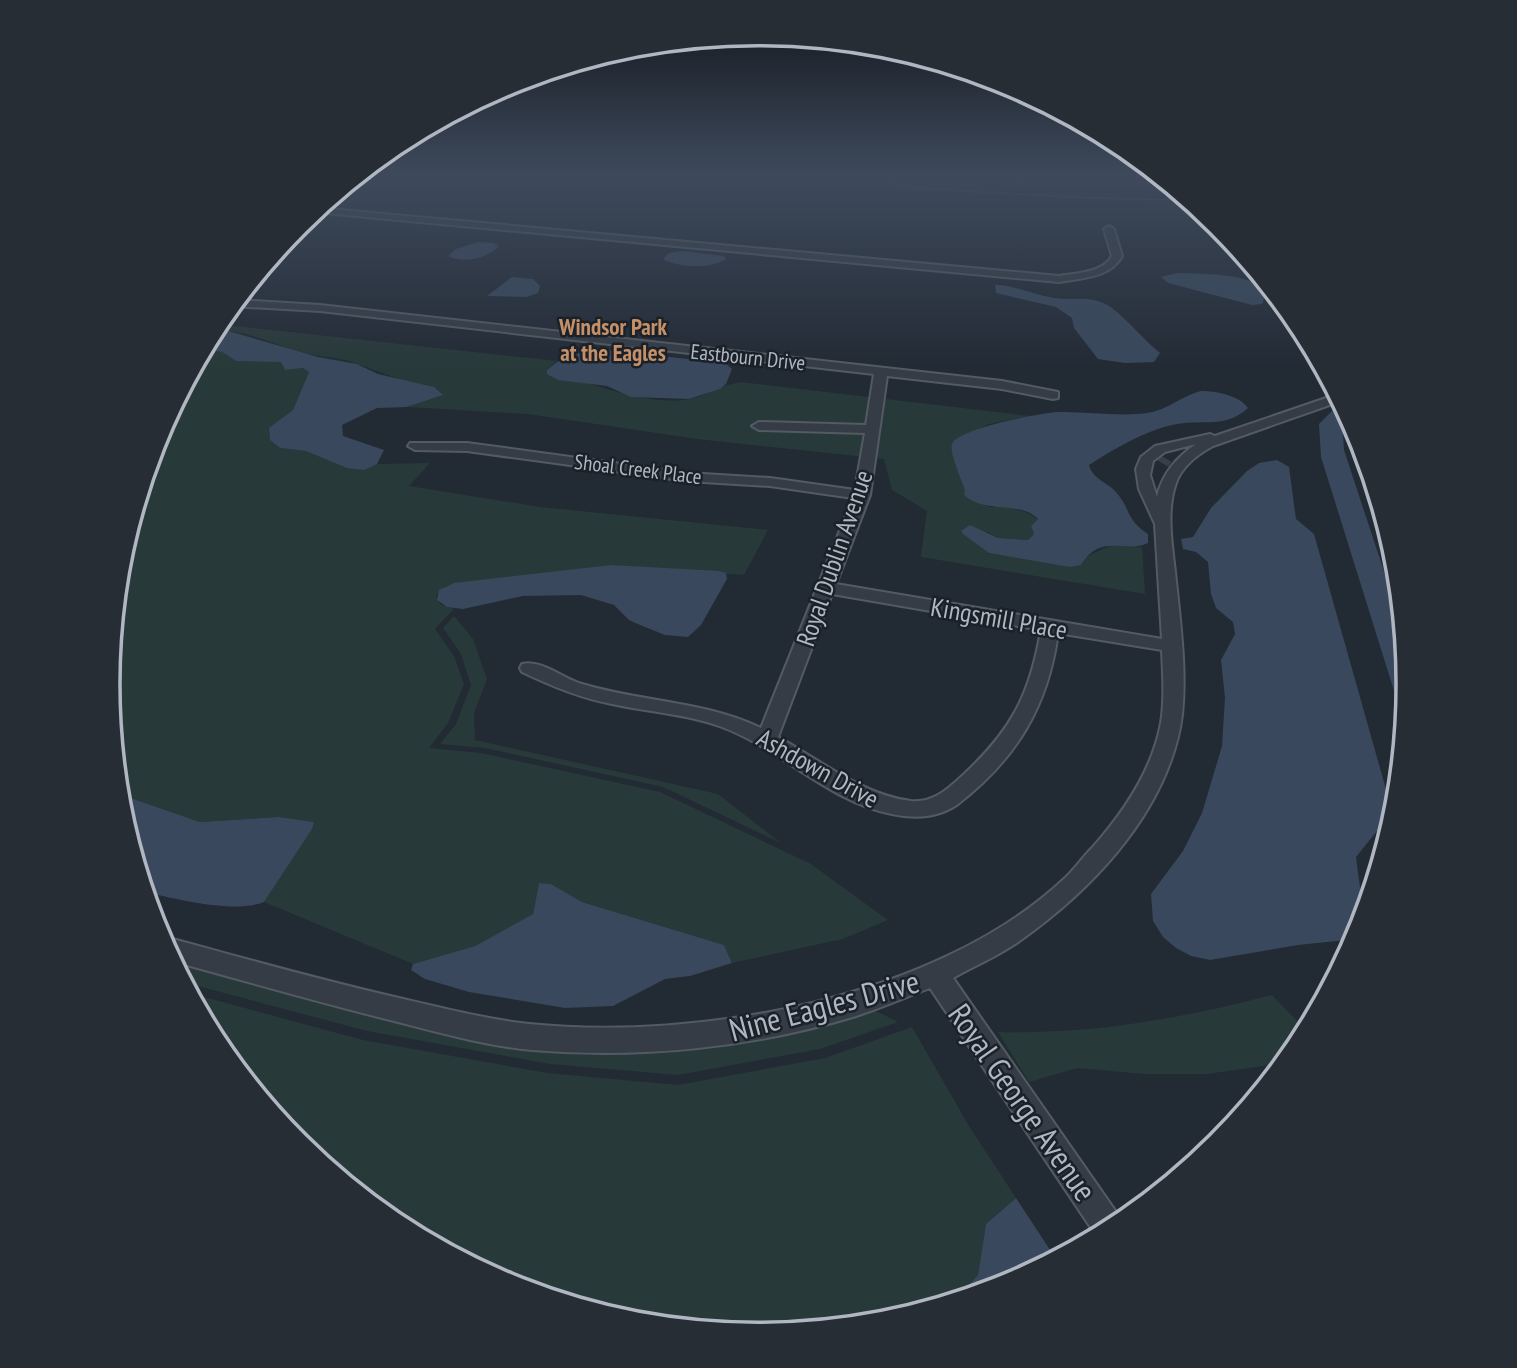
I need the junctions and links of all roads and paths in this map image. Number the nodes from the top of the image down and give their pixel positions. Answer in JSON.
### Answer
{"nodes":[{"id":1,"x":658,"y":242,"type":"edge"},
{"id":2,"x":1113,"y":242,"type":"edge"},
{"id":3,"x":246,"y":304,"type":"edge"},
{"id":4,"x":881,"y":372,"type":"junction"},
{"id":5,"x":1053,"y":395,"type":"dead end"},
{"id":6,"x":1330,"y":400,"type":"edge"},
{"id":7,"x":759,"y":426,"type":"dead end"},
{"id":8,"x":874,"y":429,"type":"junction"},
{"id":9,"x":1228,"y":435,"type":"junction"},
{"id":10,"x":415,"y":446,"type":"dead end"},
{"id":11,"x":1164,"y":461,"type":"joint"},
{"id":12,"x":1148,"y":488,"type":"junction"},
{"id":13,"x":862,"y":495,"type":"junction"},
{"id":14,"x":1162,"y":522,"type":"junction"},
{"id":15,"x":827,"y":589,"type":"junction"},
{"id":16,"x":1049,"y":628,"type":"junction"},
{"id":17,"x":1171,"y":646,"type":"junction"},
{"id":18,"x":529,"y":668,"type":"dead end"},
{"id":19,"x":766,"y":738,"type":"junction"},
{"id":20,"x":180,"y":952,"type":"edge"},
{"id":21,"x":936,"y":975,"type":"junction"},
{"id":22,"x":1104,"y":1220,"type":"edge"}],
"edges":[{"from":1,"to":2,"type":"street"},
{"from":3,"to":4,"type":"street","name":"Eastbourn Drive"},
{"from":4,"to":5,"type":"street","name":"Eastbourn Drive"},
{"from":4,"to":8,"type":"street","name":"Royal Dublin Avenue"},
{"from":6,"to":9,"type":"street","name":"Nine Eagles Drive"},
{"from":7,"to":8,"type":"street"},
{"from":8,"to":13,"type":"street","name":"Royal Dublin Avenue"},
{"from":9,"to":11,"type":"street","name":"Nine Eagles Drive"},
{"from":9,"to":12,"type":"street","name":"Nine Eagles Drive"},
{"from":9,"to":14,"type":"street","name":"Nine Eagles Drive"},
{"from":10,"to":13,"type":"street","name":"Shoal Creek Place"},
{"from":11,"to":12,"type":"street","name":"Nine Eagles Drive"},
{"from":12,"to":14,"type":"street","name":"Nine Eagles Drive"},
{"from":13,"to":15,"type":"street","name":"Royal Dublin Avenue"},
{"from":14,"to":17,"type":"street","name":"Nine Eagles Drive"},
{"from":15,"to":16,"type":"street","name":"Kingsmill Place"},
{"from":15,"to":19,"type":"street","name":"Royal Dublin Avenue"},
{"from":16,"to":17,"type":"street","name":"Kingsmill Place"},
{"from":16,"to":19,"type":"street","name":"Ashdown Drive"},
{"from":17,"to":21,"type":"street","name":"Nine Eagles Drive"},
{"from":18,"to":19,"type":"street","name":"Ashdown Drive"},
{"from":20,"to":21,"type":"street","name":"Nine Eagles Drive"},
{"from":21,"to":22,"type":"street","name":"Royal George Avenue"}]}
